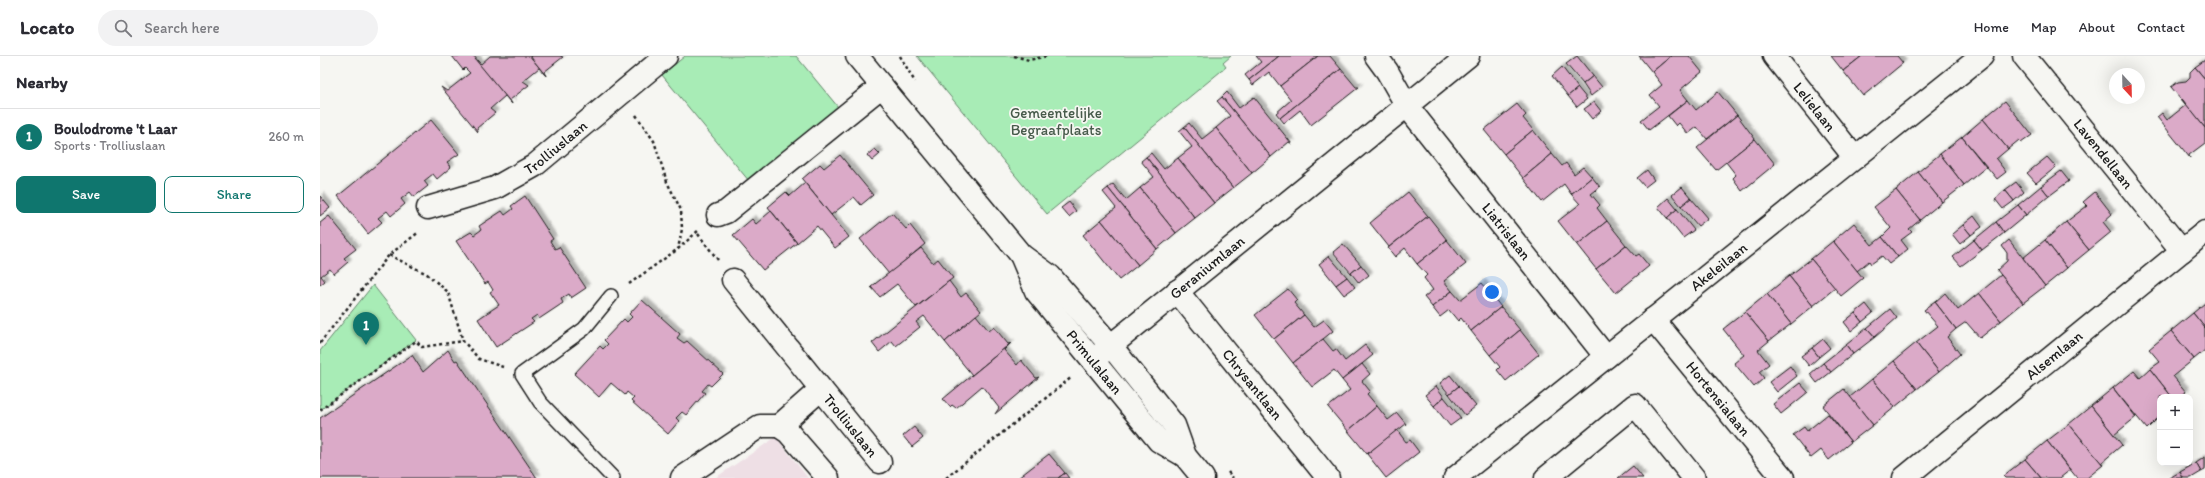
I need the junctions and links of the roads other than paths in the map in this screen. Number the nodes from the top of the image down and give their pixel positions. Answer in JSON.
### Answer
{"nodes":[{"id":1,"x":666,"y":56,"type":"edge"},
{"id":2,"x":857,"y":56,"type":"edge"},
{"id":3,"x":1376,"y":56,"type":"edge"},
{"id":4,"x":1468,"y":56,"type":"edge"},
{"id":5,"x":1774,"y":56,"type":"edge"},
{"id":6,"x":1982,"y":56,"type":"edge"},
{"id":7,"x":2024,"y":56,"type":"edge"},
{"id":8,"x":882,"y":86,"type":"junction"},
{"id":9,"x":1407,"y":106,"type":"junction"},
{"id":10,"x":1855,"y":158,"type":"junction"},
{"id":11,"x":428,"y":208,"type":"road end"},
{"id":12,"x":718,"y":215,"type":"dead end"},
{"id":13,"x":2205,"y":232,"type":"edge"},
{"id":14,"x":2182,"y":251,"type":"junction"},
{"id":15,"x":1021,"y":255,"type":"junction"},
{"id":16,"x":733,"y":280,"type":"road end"},
{"id":17,"x":1178,"y":291,"type":"junction"},
{"id":18,"x":611,"y":296,"type":"road end"},
{"id":19,"x":1653,"y":319,"type":"junction"},
{"id":20,"x":1110,"y":346,"type":"junction"},
{"id":21,"x":1606,"y":357,"type":"junction"},
{"id":22,"x":1093,"y":360,"type":"junction"},
{"id":23,"x":821,"y":389,"type":"junction"},
{"id":24,"x":780,"y":426,"type":"junction"},
{"id":25,"x":1185,"y":456,"type":"junction"},
{"id":26,"x":880,"y":462,"type":"dead end"},
{"id":27,"x":613,"y":478,"type":"edge"},
{"id":28,"x":682,"y":478,"type":"edge"},
{"id":29,"x":828,"y":478,"type":"edge"},
{"id":30,"x":1203,"y":478,"type":"edge"},
{"id":31,"x":1328,"y":478,"type":"edge"},
{"id":32,"x":1455,"y":478,"type":"edge"},
{"id":33,"x":1546,"y":478,"type":"edge"},
{"id":34,"x":1694,"y":478,"type":"edge"},
{"id":35,"x":1783,"y":478,"type":"edge"},
{"id":36,"x":1904,"y":478,"type":"edge"}],
"edges":[{"from":1,"to":11,"type":"street","name":"Trolliuslaan"},
{"from":2,"to":8,"type":"street","name":"Primulalaan"},
{"from":3,"to":9,"type":"street","name":"Liatrislaan"},
{"from":4,"to":9,"type":"street","name":"Geraniumlaan"},
{"from":5,"to":10,"type":"street","name":"Lelielaan"},
{"from":6,"to":10,"type":"street","name":"Akeleilaan"},
{"from":7,"to":14,"type":"street","name":"Lavendellaan"},
{"from":8,"to":12,"type":"street"},
{"from":8,"to":15,"type":"street","name":"Primulalaan"},
{"from":9,"to":17,"type":"street","name":"Geraniumlaan"},
{"from":9,"to":21,"type":"street","name":"Liatrislaan"},
{"from":10,"to":19,"type":"street","name":"Akeleilaan"},
{"from":13,"to":14,"type":"street","name":"Alsemlaan"},
{"from":14,"to":36,"type":"street","name":"Alsemlaan"},
{"from":15,"to":20,"type":"street","name":"Primulalaan"},
{"from":15,"to":22,"type":"street","name":"Primulalaan"},
{"from":16,"to":23,"type":"street","name":"Trolliuslaan"},
{"from":17,"to":20,"type":"street","name":"Geraniumlaan"},
{"from":17,"to":31,"type":"street","name":"Chrysantlaan"},
{"from":18,"to":27,"type":"lane"},
{"from":19,"to":21,"type":"street","name":"Akeleilaan"},
{"from":19,"to":35,"type":"street","name":"Hortensialaan"},
{"from":20,"to":22,"type":"street","name":"Geraniumlaan"},
{"from":20,"to":25,"type":"street","name":"Primulalaan"},
{"from":21,"to":32,"type":"street","name":"Akeleilaan"},
{"from":22,"to":25,"type":"street","name":"Primulalaan"},
{"from":23,"to":24,"type":"street","name":"Trolliuslaan"},
{"from":23,"to":26,"type":"street","name":"Trolliuslaan"},
{"from":24,"to":28,"type":"street"},
{"from":24,"to":29,"type":"street"},
{"from":25,"to":30,"type":"street","name":"Primulalaan"},
{"from":33,"to":34,"type":"street"}]}
